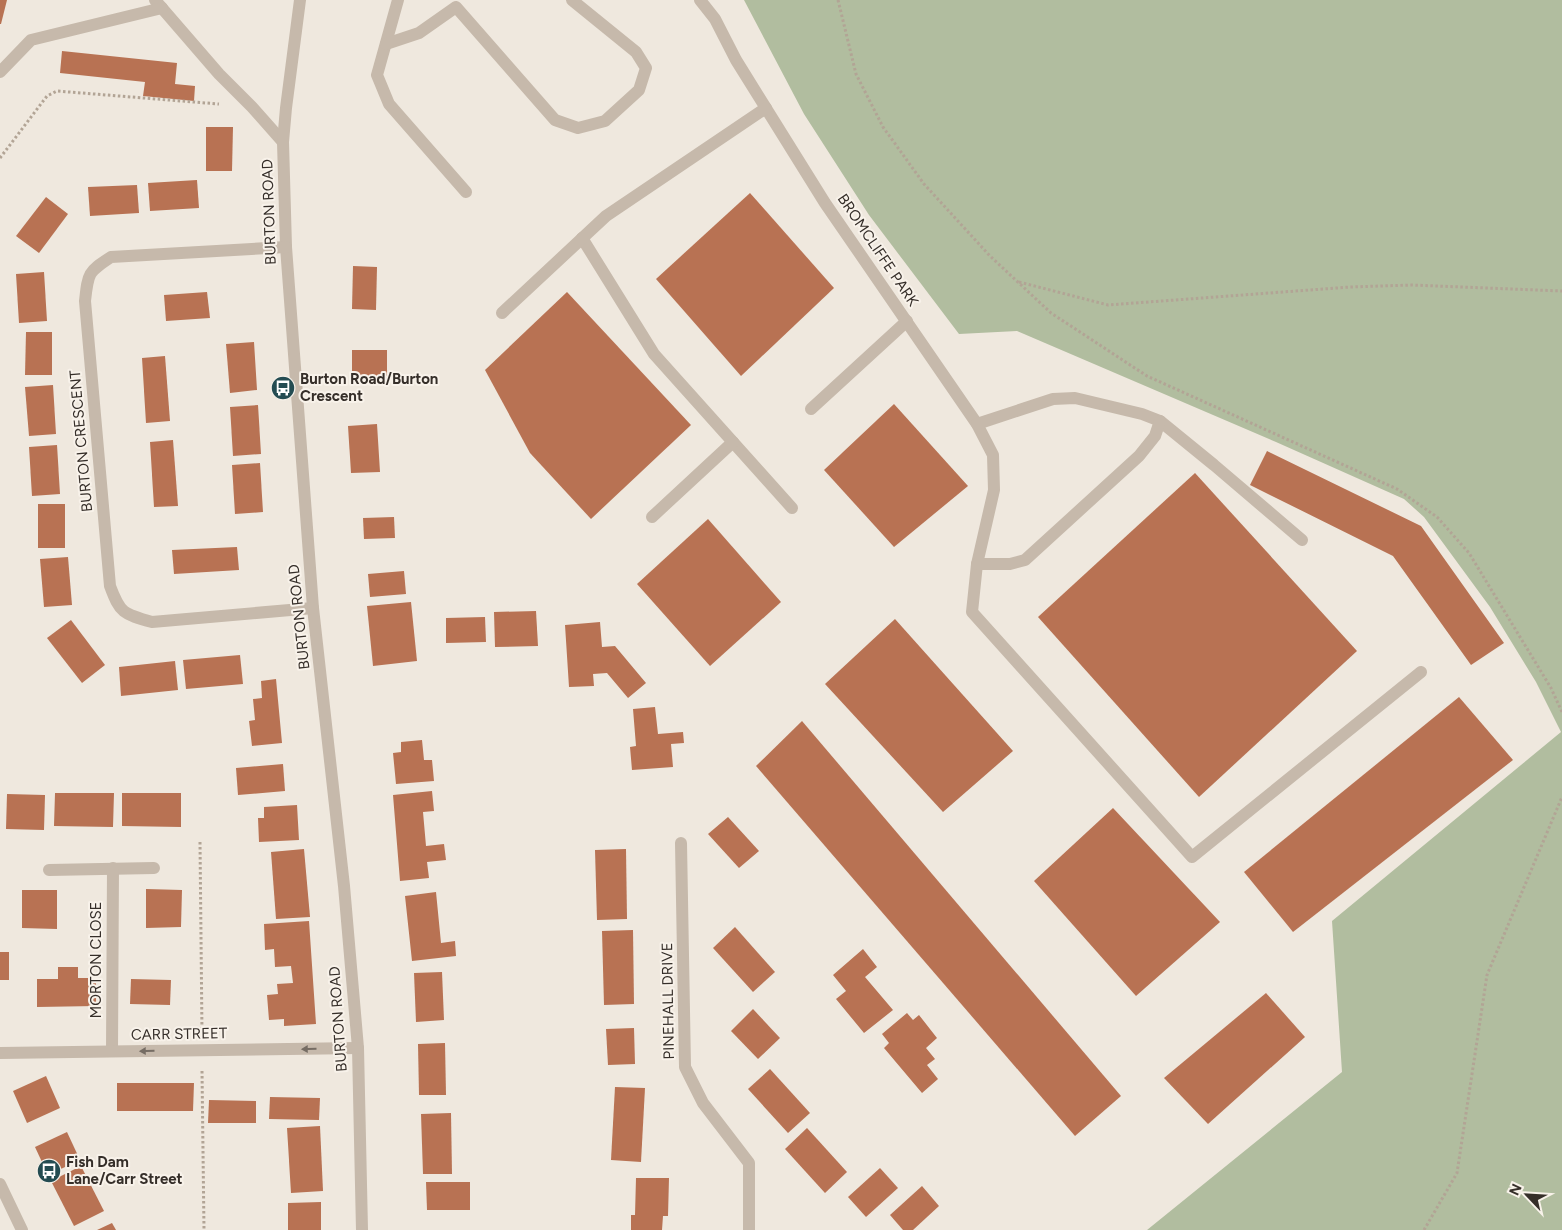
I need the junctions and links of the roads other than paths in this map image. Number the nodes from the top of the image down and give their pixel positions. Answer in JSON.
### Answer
{"nodes":[{"id":1,"x":300,"y":0,"type":"edge"},
{"id":2,"x":398,"y":0,"type":"edge"},
{"id":3,"x":572,"y":0,"type":"edge"},
{"id":4,"x":700,"y":0,"type":"edge"},
{"id":5,"x":458,"y":3,"type":"edge"},
{"id":6,"x":159,"y":4,"type":"edge"},
{"id":7,"x":386,"y":44,"type":"junction"},
{"id":8,"x":0,"y":72,"type":"edge"},
{"id":9,"x":766,"y":108,"type":"junction"},
{"id":10,"x":284,"y":142,"type":"junction"},
{"id":11,"x":466,"y":192,"type":"dead end"},
{"id":12,"x":582,"y":238,"type":"junction"},
{"id":13,"x":286,"y":247,"type":"junction"},
{"id":14,"x":502,"y":313,"type":"dead end"},
{"id":15,"x":907,"y":321,"type":"junction"},
{"id":16,"x":811,"y":409,"type":"dead end"},
{"id":17,"x":1160,"y":421,"type":"junction"},
{"id":18,"x":977,"y":424,"type":"junction"},
{"id":19,"x":733,"y":442,"type":"junction"},
{"id":20,"x":792,"y":508,"type":"dead end"},
{"id":21,"x":652,"y":517,"type":"dead end"},
{"id":22,"x":1302,"y":540,"type":"dead end"},
{"id":23,"x":977,"y":564,"type":"junction"},
{"id":24,"x":313,"y":608,"type":"junction"},
{"id":25,"x":1422,"y":672,"type":"dead end"},
{"id":26,"x":681,"y":843,"type":"dead end"},
{"id":27,"x":113,"y":868,"type":"junction"},
{"id":28,"x":154,"y":868,"type":"dead end"},
{"id":29,"x":49,"y":870,"type":"dead end"},
{"id":30,"x":358,"y":1048,"type":"junction"},
{"id":31,"x":112,"y":1051,"type":"junction"},
{"id":32,"x":0,"y":1053,"type":"edge"},
{"id":33,"x":0,"y":1184,"type":"edge"},
{"id":34,"x":22,"y":1230,"type":"edge"},
{"id":35,"x":362,"y":1230,"type":"edge"},
{"id":36,"x":750,"y":1230,"type":"edge"}],
"edges":[{"from":1,"to":10,"type":"street","name":"BURTON ROAD"},
{"from":2,"to":7,"type":"street"},
{"from":3,"to":5,"type":"street"},
{"from":4,"to":9,"type":"street","name":"BROMCLIFFE PARK"},
{"from":5,"to":7,"type":"street"},
{"from":6,"to":8,"type":"street"},
{"from":6,"to":10,"type":"street"},
{"from":7,"to":11,"type":"street"},
{"from":9,"to":12,"type":"street"},
{"from":9,"to":15,"type":"street","name":"BROMCLIFFE PARK"},
{"from":10,"to":13,"type":"street","name":"BURTON ROAD"},
{"from":12,"to":14,"type":"street"},
{"from":12,"to":19,"type":"street"},
{"from":13,"to":24,"type":"street","name":"BURTON ROAD"},
{"from":13,"to":24,"type":"street","name":"BURTON CRESCENT"},
{"from":15,"to":16,"type":"street"},
{"from":15,"to":18,"type":"street","name":"BROMCLIFFE PARK"},
{"from":17,"to":18,"type":"street"},
{"from":17,"to":22,"type":"street"},
{"from":17,"to":23,"type":"street"},
{"from":18,"to":23,"type":"street","name":"BROMCLIFFE PARK"},
{"from":19,"to":20,"type":"street"},
{"from":19,"to":21,"type":"street"},
{"from":23,"to":25,"type":"street","name":"BROMCLIFFE PARK"},
{"from":24,"to":30,"type":"street","name":"BURTON ROAD"},
{"from":26,"to":36,"type":"street","name":"PINEHALL DRIVE"},
{"from":27,"to":28,"type":"street"},
{"from":27,"to":29,"type":"street"},
{"from":27,"to":31,"type":"street","name":"MORTON CLOSE"},
{"from":30,"to":31,"type":"street","name":"CARR STREET","one_way":true},
{"from":30,"to":35,"type":"street","name":"BURTON ROAD"},
{"from":31,"to":32,"type":"street","name":"CARR STREET"},
{"from":33,"to":34,"type":"street"}]}
